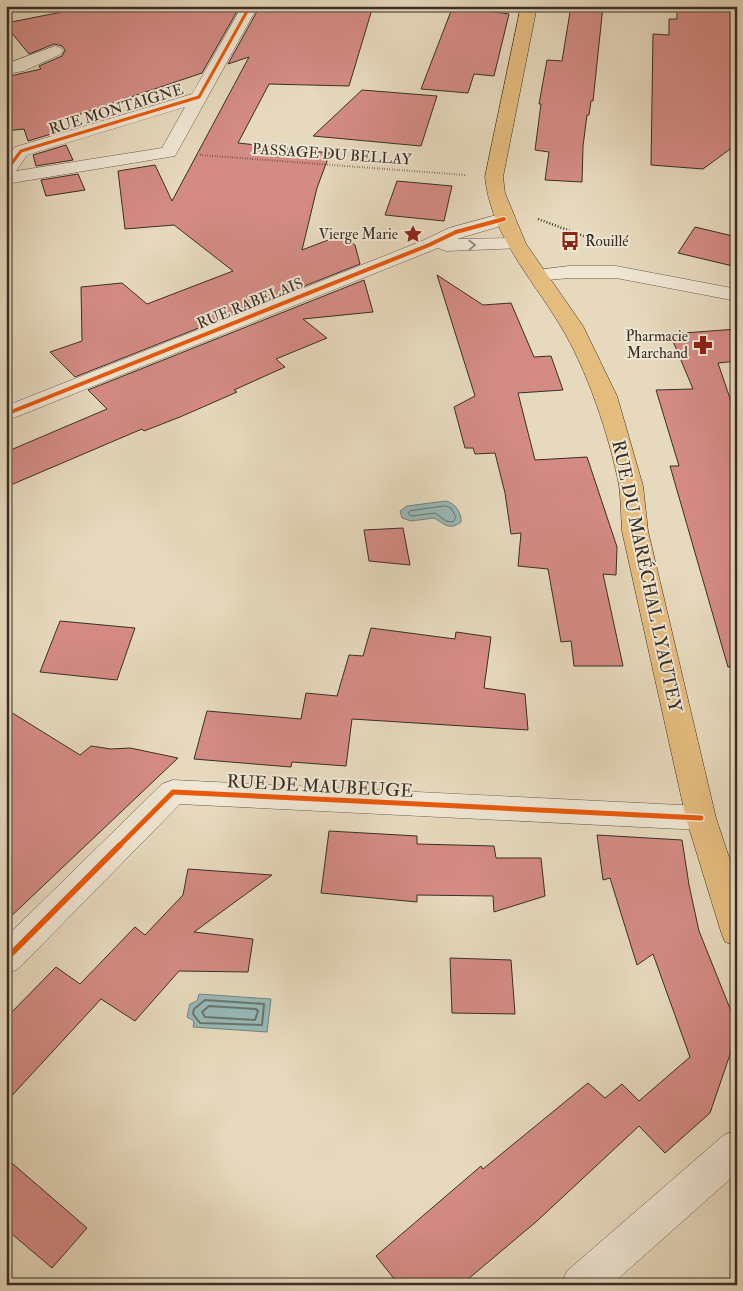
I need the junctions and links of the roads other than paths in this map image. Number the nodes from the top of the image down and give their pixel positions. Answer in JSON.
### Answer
{"nodes":[{"id":1,"x":250,"y":6,"type":"edge"},
{"id":2,"x":529,"y":6,"type":"edge"},
{"id":3,"x":55,"y":51,"type":"dead end"},
{"id":4,"x":6,"y":69,"type":"edge"},
{"id":5,"x":199,"y":97,"type":"junction"},
{"id":6,"x":14,"y":151,"type":"edge"},
{"id":7,"x":6,"y":171,"type":"edge"},
{"id":8,"x":6,"y":178,"type":"edge"},
{"id":9,"x":504,"y":219,"type":"junction"},
{"id":10,"x":516,"y":244,"type":"junction"},
{"id":11,"x":429,"y":245,"type":"junction"},
{"id":12,"x":537,"y":274,"type":"junction"},
{"id":13,"x":737,"y":295,"type":"edge"},
{"id":14,"x":6,"y":414,"type":"edge"},
{"id":15,"x":701,"y":818,"type":"junction"},
{"id":16,"x":737,"y":932,"type":"edge"},
{"id":17,"x":6,"y":959,"type":"edge"},
{"id":18,"x":737,"y":1148,"type":"edge"},
{"id":19,"x":581,"y":1285,"type":"edge"}],
"edges":[{"from":1,"to":5,"type":"street","name":"RUE MONTAIGNE"},
{"from":2,"to":9,"type":"main road","name":"RUE DU MARÉCHAL LYAUTEY"},
{"from":3,"to":4,"type":"street"},
{"from":5,"to":6,"type":"street","name":"RUE MONTAIGNE"},
{"from":5,"to":8,"type":"street"},
{"from":6,"to":7,"type":"street","name":"RUE MONTAIGNE"},
{"from":9,"to":10,"type":"main road","name":"RUE DU MARÉCHAL LYAUTEY"},
{"from":9,"to":11,"type":"street","name":"RUE RABELAIS"},
{"from":11,"to":10,"type":"street","name":"RUE RABELAIS","one_way":true},
{"from":10,"to":12,"type":"main road","name":"RUE DU MARÉCHAL LYAUTEY"},
{"from":11,"to":14,"type":"street","name":"RUE RABELAIS"},
{"from":12,"to":13,"type":"street"},
{"from":12,"to":15,"type":"main road","name":"RUE DU MARÉCHAL LYAUTEY"},
{"from":15,"to":16,"type":"main road","name":"RUE DU MARÉCHAL LYAUTEY"},
{"from":15,"to":17,"type":"street","name":"RUE DE MAUBEUGE"},
{"from":18,"to":19,"type":"street"}]}
